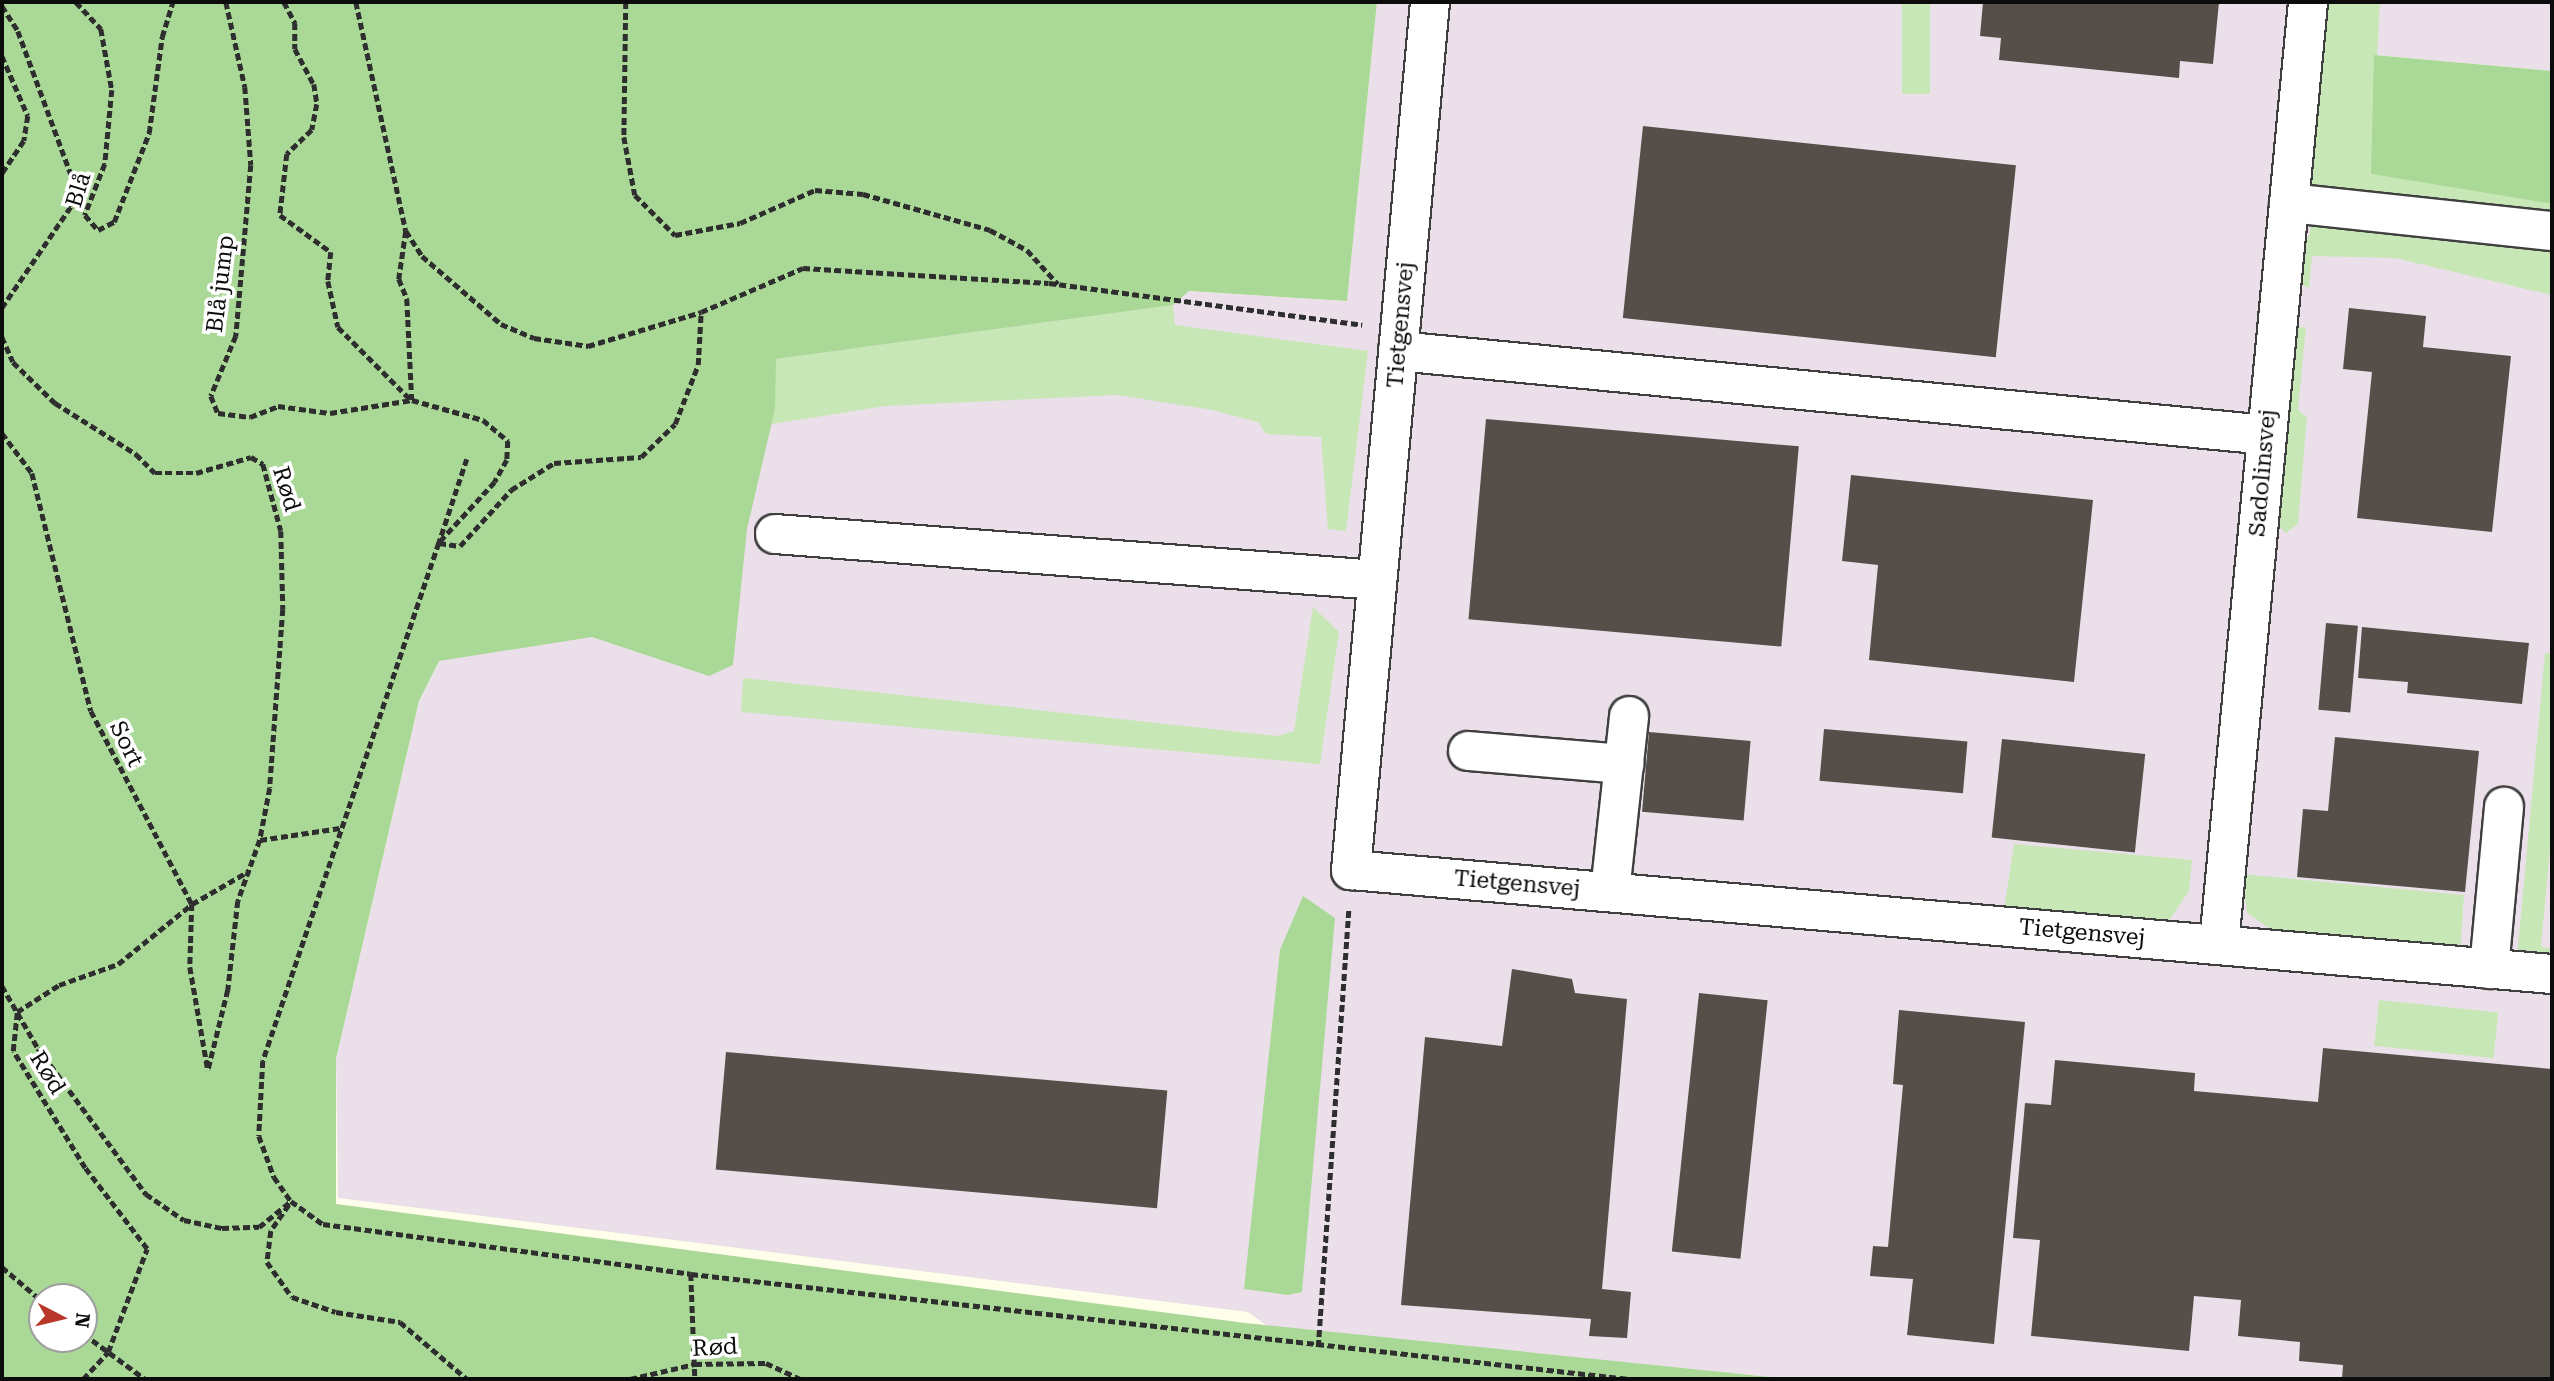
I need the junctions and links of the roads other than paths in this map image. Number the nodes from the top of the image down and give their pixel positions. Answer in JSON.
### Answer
{"nodes":[{"id":1,"x":1430,"y":2,"type":"edge"},
{"id":2,"x":2308,"y":2,"type":"edge"},
{"id":3,"x":2289,"y":204,"type":"junction"},
{"id":4,"x":2552,"y":230,"type":"edge"},
{"id":5,"x":1400,"y":340,"type":"junction"},
{"id":6,"x":2267,"y":435,"type":"junction"},
{"id":7,"x":775,"y":534,"type":"dead end"},
{"id":8,"x":1377,"y":580,"type":"junction"},
{"id":9,"x":1629,"y":716,"type":"dead end"},
{"id":10,"x":1468,"y":751,"type":"dead end"},
{"id":11,"x":1624,"y":764,"type":"junction"},
{"id":12,"x":2504,"y":807,"type":"dead end"},
{"id":13,"x":1610,"y":892,"type":"junction"},
{"id":14,"x":2219,"y":944,"type":"junction"},
{"id":15,"x":2489,"y":968,"type":"junction"},
{"id":16,"x":2552,"y":974,"type":"edge"}],
"edges":[{"from":1,"to":5,"type":"street","name":"Tietgensvej"},
{"from":2,"to":3,"type":"street","name":"Sadolinsvej"},
{"from":3,"to":4,"type":"street"},
{"from":3,"to":6,"type":"street","name":"Sadolinsvej"},
{"from":5,"to":6,"type":"street"},
{"from":5,"to":8,"type":"street","name":"Tietgensvej"},
{"from":6,"to":14,"type":"street","name":"Sadolinsvej"},
{"from":7,"to":8,"type":"street"},
{"from":8,"to":13,"type":"street","name":"Tietgensvej"},
{"from":9,"to":11,"type":"street"},
{"from":10,"to":11,"type":"street"},
{"from":11,"to":13,"type":"street"},
{"from":12,"to":15,"type":"street"},
{"from":13,"to":14,"type":"street","name":"Tietgensvej"},
{"from":14,"to":15,"type":"street","name":"Tietgensvej"},
{"from":15,"to":16,"type":"street","name":"Tietgensvej"}]}
